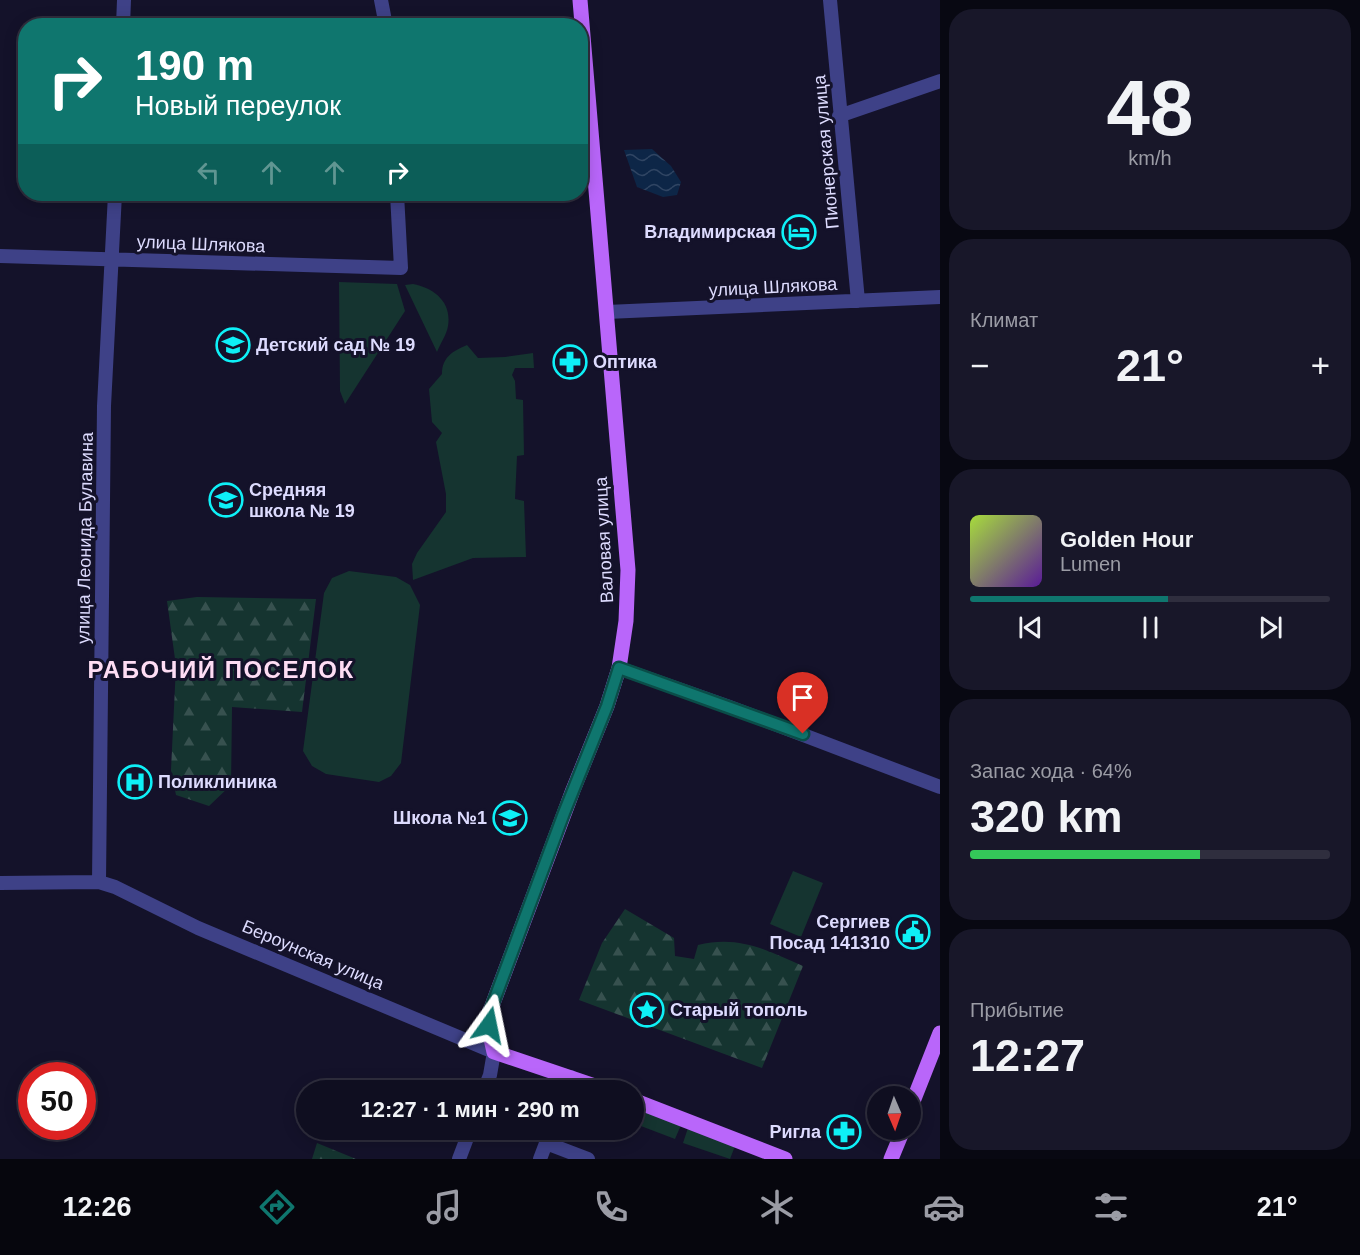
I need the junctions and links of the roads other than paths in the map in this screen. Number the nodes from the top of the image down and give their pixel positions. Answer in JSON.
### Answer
{"nodes":[{"id":1,"x":124,"y":0,"type":"edge"},
{"id":2,"x":381,"y":0,"type":"edge"},
{"id":3,"x":580,"y":0,"type":"edge"},
{"id":4,"x":831,"y":0,"type":"edge"},
{"id":5,"x":123,"y":18,"type":"edge"},
{"id":6,"x":384,"y":18,"type":"edge"},
{"id":7,"x":582,"y":18,"type":"edge"},
{"id":8,"x":940,"y":81,"type":"edge"},
{"id":9,"x":588,"y":92,"type":"edge"},
{"id":10,"x":839,"y":116,"type":"junction"},
{"id":11,"x":115,"y":201,"type":"edge"},
{"id":12,"x":397,"y":201,"type":"edge"},
{"id":13,"x":0,"y":256,"type":"edge"},
{"id":14,"x":111,"y":259,"type":"junction"},
{"id":15,"x":940,"y":297,"type":"edge"},
{"id":16,"x":858,"y":301,"type":"junction"},
{"id":17,"x":607,"y":312,"type":"junction"},
{"id":18,"x":619,"y":668,"type":"junction"},
{"id":19,"x":940,"y":787,"type":"edge"},
{"id":20,"x":99,"y":882,"type":"junction"},
{"id":21,"x":0,"y":883,"type":"edge"},
{"id":22,"x":940,"y":1033,"type":"edge"},
{"id":23,"x":494,"y":1052,"type":"junction"},
{"id":24,"x":488,"y":1080,"type":"edge"},
{"id":25,"x":559,"y":1080,"type":"edge"},
{"id":26,"x":919,"y":1086,"type":"edge"},
{"id":27,"x":644,"y":1104,"type":"edge"},
{"id":28,"x":466,"y":1140,"type":"edge"},
{"id":29,"x":547,"y":1140,"type":"edge"},
{"id":30,"x":899,"y":1140,"type":"edge"},
{"id":31,"x":546,"y":1143,"type":"junction"},
{"id":32,"x":459,"y":1159,"type":"edge"},
{"id":33,"x":540,"y":1159,"type":"edge"},
{"id":34,"x":588,"y":1159,"type":"edge"},
{"id":35,"x":785,"y":1159,"type":"edge"},
{"id":36,"x":891,"y":1159,"type":"edge"}],
"edges":[{"from":1,"to":5,"type":"street"},
{"from":2,"to":6,"type":"street"},
{"from":3,"to":7,"type":"main road","name":"Валовая улица"},
{"from":4,"to":10,"type":"street","name":"Пионерская улица"},
{"from":8,"to":10,"type":"street"},
{"from":9,"to":17,"type":"main road","name":"Валовая улица"},
{"from":10,"to":16,"type":"street","name":"Пионерская улица"},
{"from":11,"to":14,"type":"street","name":"улица Леонида Булавина"},
{"from":12,"to":14,"type":"street","name":"улица Шлякова"},
{"from":13,"to":14,"type":"street","name":"улица Шлякова"},
{"from":14,"to":20,"type":"street","name":"улица Леонида Булавина"},
{"from":15,"to":16,"type":"street","name":"улица Шлякова"},
{"from":16,"to":17,"type":"street","name":"улица Шлякова"},
{"from":17,"to":18,"type":"main road","name":"Валовая улица"},
{"from":18,"to":19,"type":"street"},
{"from":18,"to":23,"type":"main road","name":"Валовая улица"},
{"from":20,"to":21,"type":"street","name":"Бероунская улица"},
{"from":20,"to":23,"type":"street","name":"Бероунская улица"},
{"from":22,"to":26,"type":"main road"},
{"from":23,"to":24,"type":"street","name":"Валовая улица"},
{"from":23,"to":25,"type":"main road","name":"Бероунская улица"},
{"from":27,"to":35,"type":"main road"},
{"from":28,"to":32,"type":"street"},
{"from":29,"to":31,"type":"street"},
{"from":30,"to":36,"type":"main road"},
{"from":31,"to":33,"type":"street"},
{"from":31,"to":34,"type":"street"}]}
